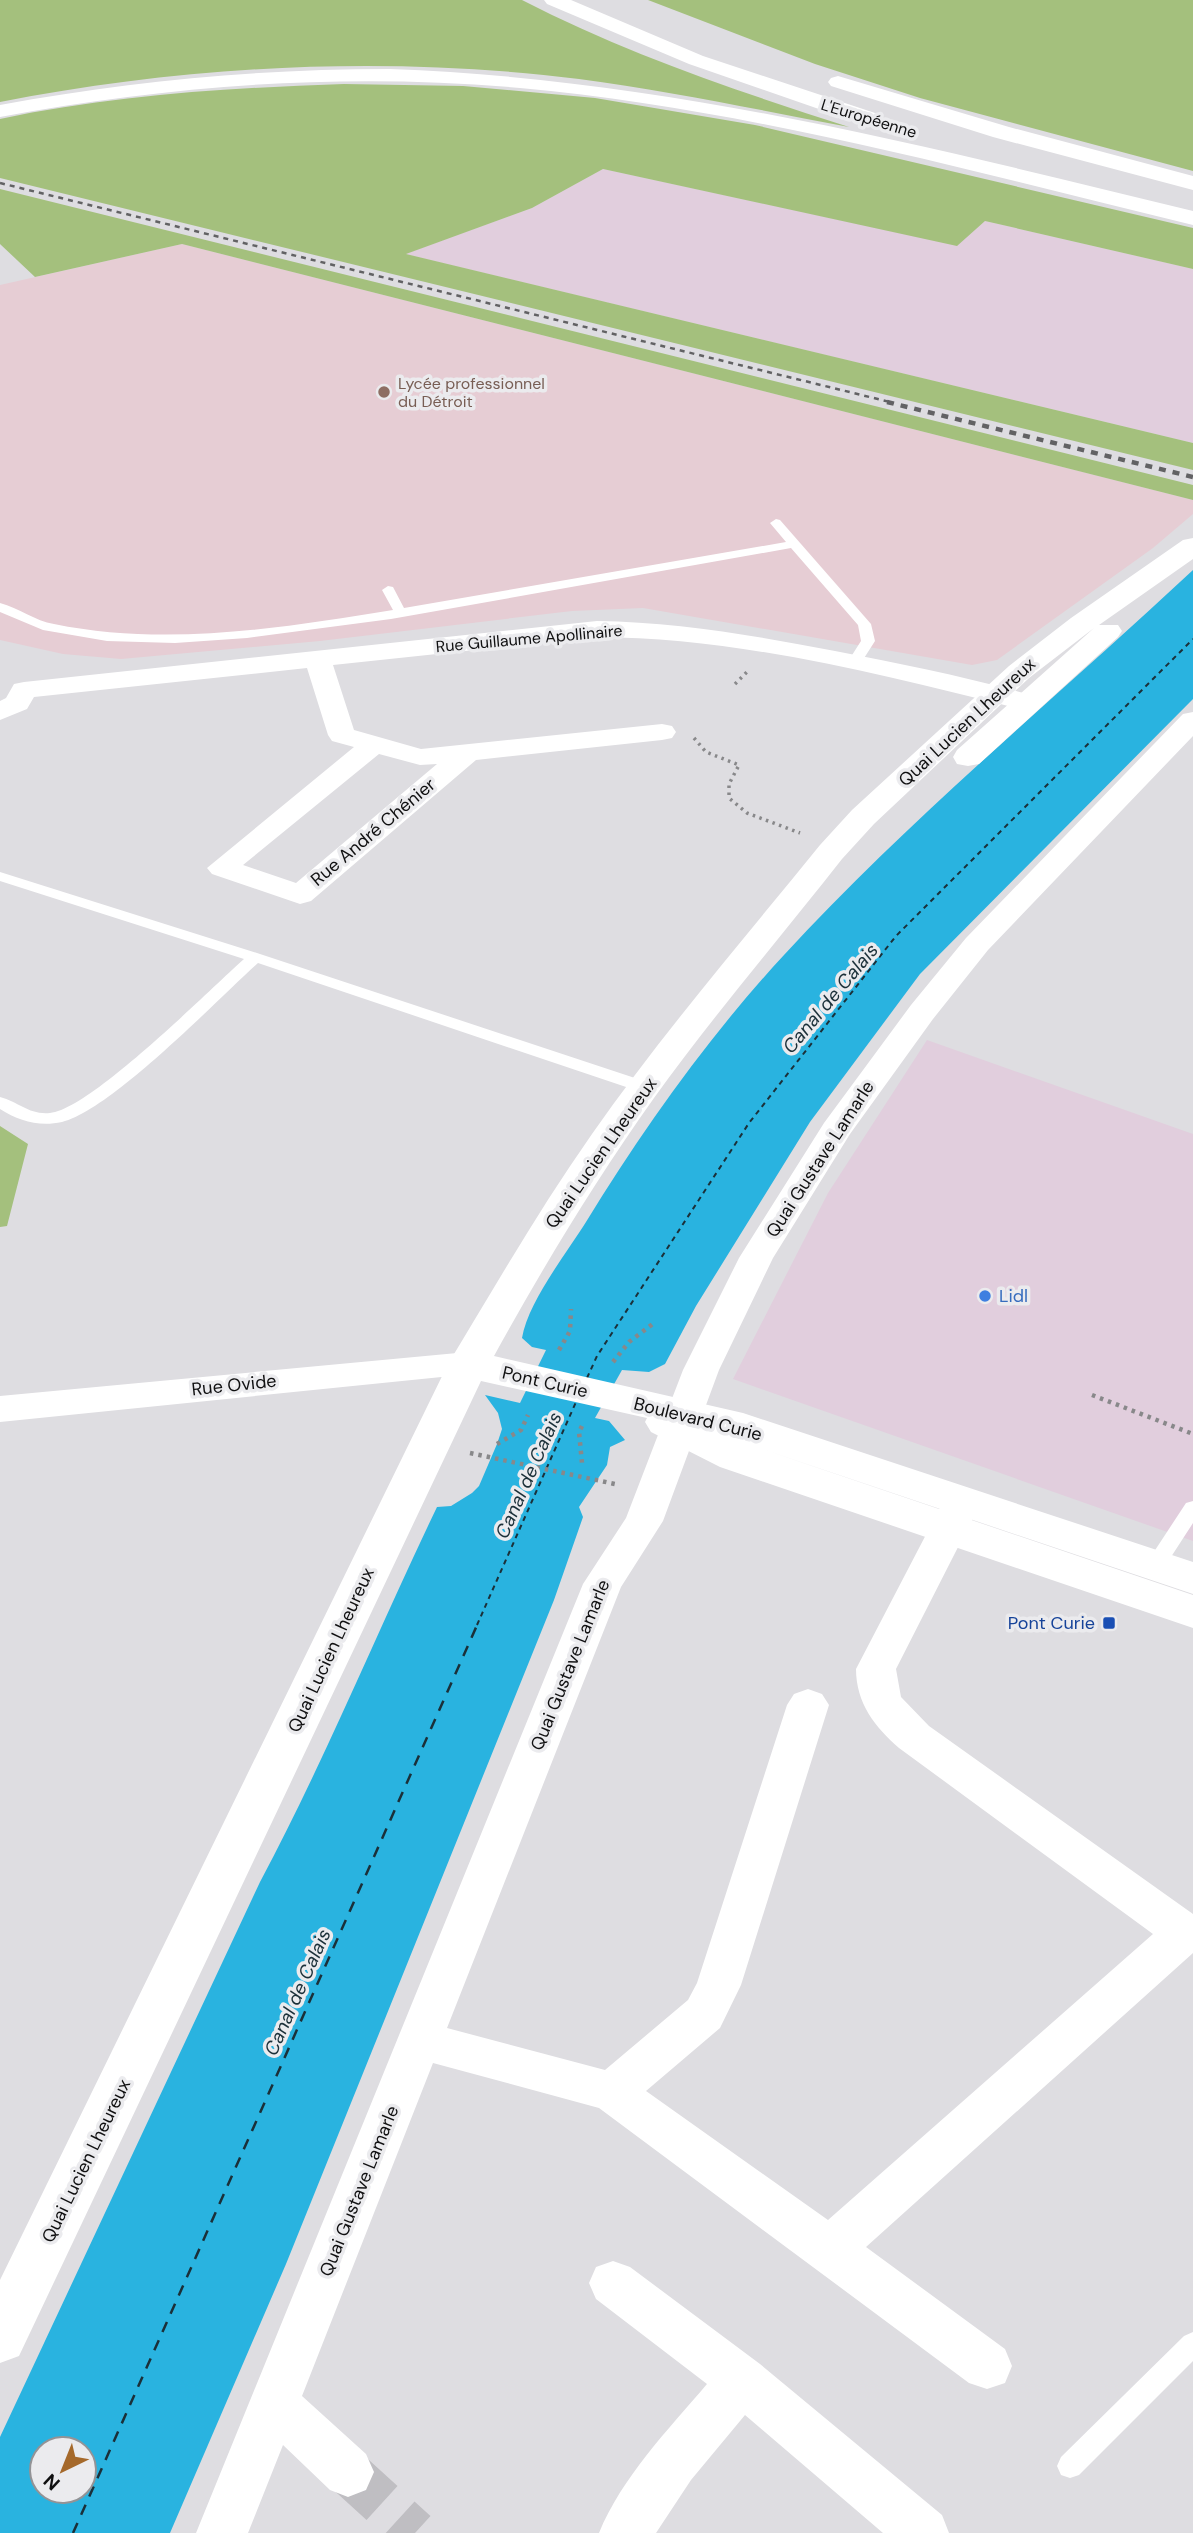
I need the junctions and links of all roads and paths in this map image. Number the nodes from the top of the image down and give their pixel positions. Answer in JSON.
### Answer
{"nodes":[{"id":1,"x":554,"y":0,"type":"edge"},
{"id":2,"x":823,"y":77,"type":"dead end"},
{"id":3,"x":0,"y":111,"type":"edge"},
{"id":4,"x":1193,"y":183,"type":"edge"},
{"id":5,"x":1193,"y":208,"type":"edge"},
{"id":6,"x":1193,"y":218,"type":"edge"},
{"id":7,"x":776,"y":523,"type":"dead end"},
{"id":8,"x":795,"y":544,"type":"junction"},
{"id":9,"x":1193,"y":549,"type":"edge"},
{"id":10,"x":388,"y":590,"type":"dead end"},
{"id":11,"x":0,"y":607,"type":"edge"},
{"id":12,"x":400,"y":612,"type":"junction"},
{"id":13,"x":318,"y":659,"type":"junction"},
{"id":14,"x":855,"y":663,"type":"junction"},
{"id":15,"x":997,"y":694,"type":"junction"},
{"id":16,"x":1028,"y":703,"type":"junction"},
{"id":17,"x":0,"y":712,"type":"edge"},
{"id":18,"x":1193,"y":720,"type":"edge"},
{"id":19,"x":674,"y":731,"type":"joint"},
{"id":20,"x":375,"y":744,"type":"junction"},
{"id":21,"x":468,"y":752,"type":"junction"},
{"id":22,"x":836,"y":846,"type":"junction"},
{"id":23,"x":0,"y":876,"type":"edge"},
{"id":24,"x":255,"y":957,"type":"junction"},
{"id":25,"x":718,"y":995,"type":"junction"},
{"id":26,"x":644,"y":1087,"type":"junction"},
{"id":27,"x":0,"y":1102,"type":"edge"},
{"id":28,"x":468,"y":1363,"type":"junction"},
{"id":29,"x":1092,"y":1395,"type":"dead end"},
{"id":30,"x":623,"y":1400,"type":"joint"},
{"id":31,"x":0,"y":1409,"type":"edge"},
{"id":32,"x":681,"y":1421,"type":"junction"},
{"id":33,"x":1193,"y":1434,"type":"edge"},
{"id":34,"x":465,"y":1452,"type":"dead end"},
{"id":35,"x":617,"y":1484,"type":"dead end"},
{"id":36,"x":1193,"y":1508,"type":"edge"},
{"id":37,"x":956,"y":1515,"type":"junction"},
{"id":38,"x":1162,"y":1579,"type":"edge"},
{"id":39,"x":1193,"y":1612,"type":"edge"},
{"id":40,"x":808,"y":1705,"type":"dead end"},
{"id":41,"x":1189,"y":1933,"type":"edge"},
{"id":42,"x":419,"y":2040,"type":"junction"},
{"id":43,"x":612,"y":2092,"type":"junction"},
{"id":44,"x":830,"y":2249,"type":"junction"},
{"id":45,"x":613,"y":2283,"type":"dead end"},
{"id":46,"x":0,"y":2338,"type":"edge"},
{"id":47,"x":1193,"y":2344,"type":"edge"},
{"id":48,"x":987,"y":2366,"type":"dead end"},
{"id":49,"x":742,"y":2381,"type":"junction"},
{"id":50,"x":274,"y":2403,"type":"junction"},
{"id":51,"x":1070,"y":2466,"type":"dead end"},
{"id":52,"x":348,"y":2472,"type":"tunnel mouth"},
{"id":53,"x":222,"y":2533,"type":"edge"},
{"id":54,"x":625,"y":2533,"type":"edge"},
{"id":55,"x":923,"y":2533,"type":"edge"}],
"edges":[{"from":1,"to":5,"type":"main road","name":"L'Européenne"},
{"from":2,"to":4,"type":"main road","name":"L'Européenne"},
{"from":3,"to":6,"type":"main road"},
{"from":7,"to":8,"type":"lane"},
{"from":8,"to":12,"type":"lane"},
{"from":8,"to":14,"type":"lane"},
{"from":9,"to":15,"type":"main road","name":"Quai Lucien Lheureux"},
{"from":9,"to":16,"type":"main road","name":"Quai Lucien Lheureux"},
{"from":10,"to":12,"type":"lane"},
{"from":11,"to":12,"type":"lane"},
{"from":13,"to":14,"type":"street","name":"Rue Guillaume Apollinaire"},
{"from":13,"to":17,"type":"street","name":"Rue Guillaume Apollinaire"},
{"from":13,"to":20,"type":"street","name":"Rue André Chénier"},
{"from":14,"to":15,"type":"street","name":"Rue Guillaume Apollinaire"},
{"from":15,"to":16,"type":"street","name":"Rue Guillaume Apollinaire"},
{"from":15,"to":22,"type":"main road","name":"Quai Lucien Lheureux"},
{"from":16,"to":25,"type":"main road","name":"Quai Lucien Lheureux"},
{"from":18,"to":32,"type":"street","name":"Quai Gustave Lamarle"},
{"from":19,"to":21,"type":"street","name":"Rue André Chénier"},
{"from":19,"to":22,"type":"path"},
{"from":20,"to":21,"type":"street","name":"Rue André Chénier"},
{"from":20,"to":21,"type":"street","name":"Rue André Chénier"},
{"from":22,"to":25,"type":"main road","name":"Quai Lucien Lheureux"},
{"from":23,"to":24,"type":"lane"},
{"from":24,"to":26,"type":"lane"},
{"from":24,"to":27,"type":"lane"},
{"from":25,"to":26,"type":"main road","name":"Quai Lucien Lheureux"},
{"from":26,"to":28,"type":"main road","name":"Quai Lucien Lheureux"},
{"from":28,"to":30,"type":"main road","name":"Pont Curie"},
{"from":28,"to":31,"type":"street","name":"Rue Ovide"},
{"from":28,"to":46,"type":"main road","name":"Quai Lucien Lheureux"},
{"from":29,"to":33,"type":"path"},
{"from":30,"to":32,"type":"main road","name":"Boulevard Curie"},
{"from":32,"to":37,"type":"main road","name":"Boulevard Curie"},
{"from":32,"to":42,"type":"street","name":"Quai Gustave Lamarle"},
{"from":34,"to":35,"type":"path"},
{"from":36,"to":38,"type":"lane"},
{"from":37,"to":38,"type":"main road","name":"Boulevard Curie"},
{"from":37,"to":41,"type":"street"},
{"from":38,"to":39,"type":"main road","name":"Boulevard Curie"},
{"from":40,"to":43,"type":"street"},
{"from":41,"to":44,"type":"street"},
{"from":42,"to":43,"type":"street"},
{"from":42,"to":50,"type":"street","name":"Quai Gustave Lamarle"},
{"from":43,"to":44,"type":"street"},
{"from":44,"to":48,"type":"street"},
{"from":45,"to":49,"type":"street"},
{"from":47,"to":51,"type":"lane"},
{"from":49,"to":54,"type":"street"},
{"from":49,"to":55,"type":"street"},
{"from":50,"to":52,"type":"street"},
{"from":50,"to":53,"type":"street","name":"Quai Gustave Lamarle"}]}
